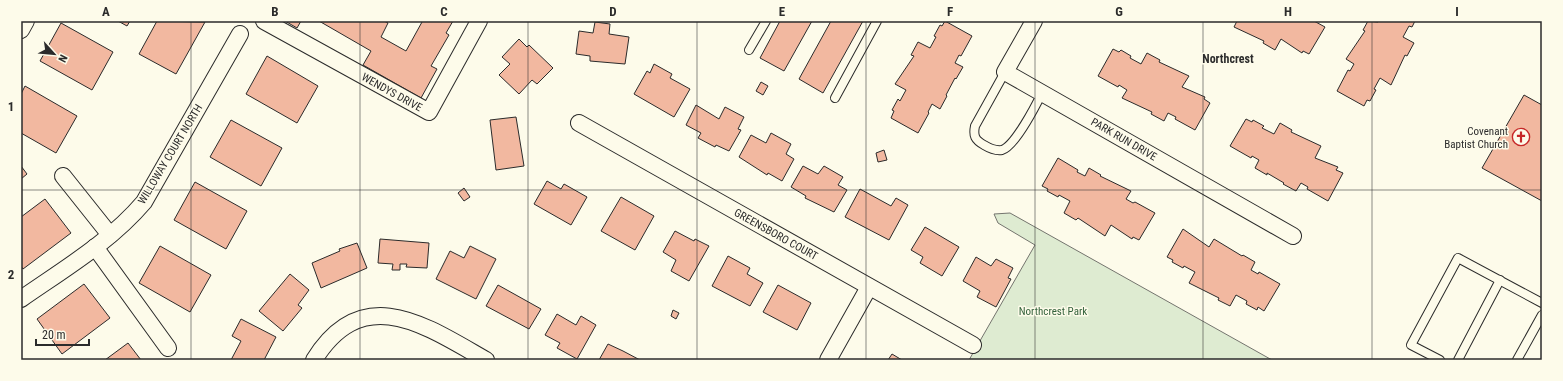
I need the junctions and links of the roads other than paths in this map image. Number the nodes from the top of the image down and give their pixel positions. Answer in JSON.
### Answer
{"nodes":[{"id":1,"x":26,"y":21,"type":"edge"},
{"id":2,"x":264,"y":21,"type":"edge"},
{"id":3,"x":479,"y":21,"type":"edge"},
{"id":4,"x":766,"y":21,"type":"edge"},
{"id":5,"x":877,"y":21,"type":"edge"},
{"id":6,"x":1034,"y":21,"type":"edge"},
{"id":7,"x":21,"y":30,"type":"edge"},
{"id":8,"x":240,"y":34,"type":"dead end"},
{"id":9,"x":749,"y":50,"type":"dead end"},
{"id":10,"x":1005,"y":72,"type":"junction"},
{"id":11,"x":1042,"y":93,"type":"junction"},
{"id":12,"x":835,"y":98,"type":"dead end"},
{"id":13,"x":579,"y":123,"type":"dead end"},
{"id":14,"x":63,"y":176,"type":"dead end"},
{"id":15,"x":110,"y":235,"type":"junction"},
{"id":16,"x":1294,"y":236,"type":"dead end"},
{"id":17,"x":95,"y":247,"type":"junction"},
{"id":18,"x":1500,"y":280,"type":"junction"},
{"id":19,"x":869,"y":288,"type":"junction"},
{"id":20,"x":21,"y":299,"type":"edge"},
{"id":21,"x":1542,"y":303,"type":"edge"},
{"id":22,"x":1542,"y":315,"type":"edge"},
{"id":23,"x":973,"y":345,"type":"dead end"},
{"id":24,"x":168,"y":348,"type":"dead end"},
{"id":25,"x":314,"y":360,"type":"edge"},
{"id":26,"x":486,"y":360,"type":"edge"},
{"id":27,"x":828,"y":360,"type":"edge"},
{"id":28,"x":1440,"y":360,"type":"edge"},
{"id":29,"x":1458,"y":360,"type":"edge"},
{"id":30,"x":1517,"y":360,"type":"edge"}],
"edges":[{"from":1,"to":7,"type":"street"},
{"from":2,"to":3,"type":"street","name":"WENDYS DRIVE"},
{"from":4,"to":9,"type":"lane"},
{"from":5,"to":12,"type":"lane"},
{"from":6,"to":10,"type":"street"},
{"from":8,"to":15,"type":"street","name":"WILLOWAY COURT NORTH"},
{"from":10,"to":11,"type":"street","name":"PARK RUN DRIVE"},
{"from":10,"to":11,"type":"lane"},
{"from":11,"to":16,"type":"street","name":"PARK RUN DRIVE"},
{"from":13,"to":19,"type":"street","name":"GREENSBORO COURT"},
{"from":14,"to":15,"type":"street"},
{"from":15,"to":17,"type":"street","name":"WILLOWAY COURT NORTH"},
{"from":17,"to":20,"type":"street","name":"WILLOWAY COURT NORTH"},
{"from":17,"to":24,"type":"street"},
{"from":18,"to":21,"type":"lane"},
{"from":18,"to":28,"type":"lane"},
{"from":18,"to":29,"type":"lane"},
{"from":19,"to":23,"type":"street","name":"GREENSBORO COURT"},
{"from":19,"to":27,"type":"street"},
{"from":22,"to":30,"type":"lane"},
{"from":25,"to":26,"type":"street"}]}
